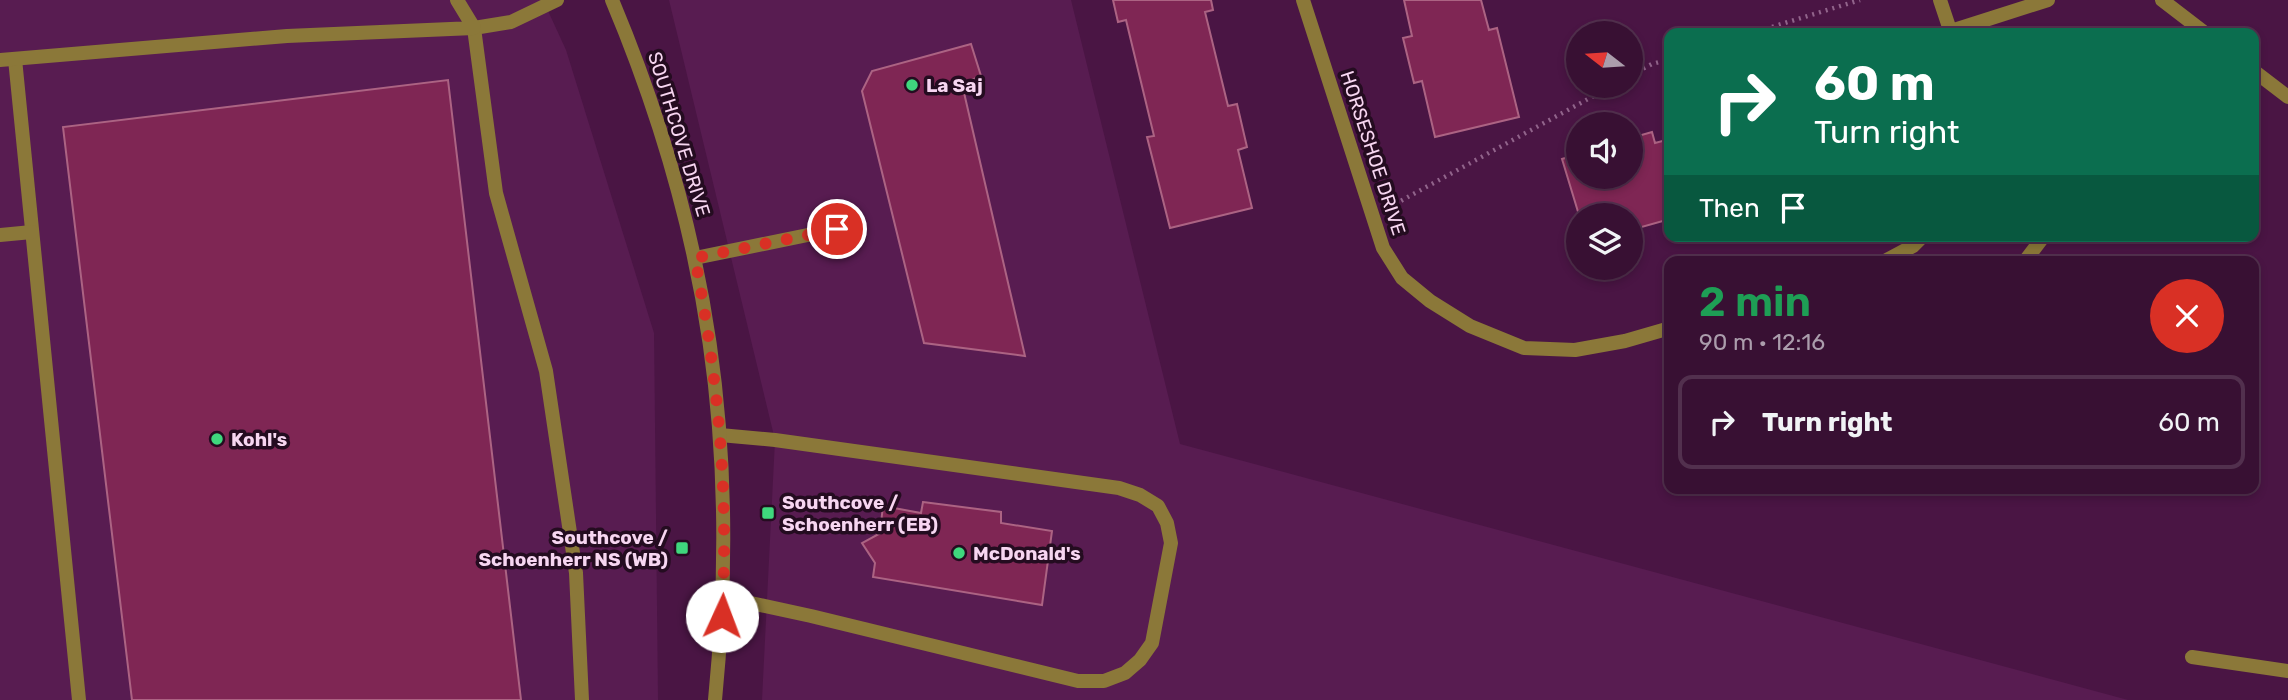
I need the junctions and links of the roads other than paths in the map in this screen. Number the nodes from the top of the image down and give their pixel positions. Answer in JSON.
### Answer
{"nodes":[{"id":1,"x":457,"y":0,"type":"edge"},
{"id":2,"x":558,"y":0,"type":"edge"},
{"id":3,"x":612,"y":0,"type":"edge"},
{"id":4,"x":1303,"y":0,"type":"edge"},
{"id":5,"x":1940,"y":0,"type":"edge"},
{"id":6,"x":2048,"y":0,"type":"edge"},
{"id":7,"x":2162,"y":0,"type":"edge"},
{"id":8,"x":474,"y":28,"type":"junction"},
{"id":9,"x":1950,"y":28,"type":"edge"},
{"id":10,"x":1963,"y":28,"type":"edge"},
{"id":11,"x":2194,"y":28,"type":"edge"},
{"id":12,"x":7,"y":60,"type":"edge"},
{"id":13,"x":2259,"y":75,"type":"edge"},
{"id":14,"x":2288,"y":97,"type":"edge"},
{"id":15,"x":837,"y":229,"type":"dead end"},
{"id":16,"x":32,"y":232,"type":"junction"},
{"id":17,"x":0,"y":235,"type":"edge"},
{"id":18,"x":1917,"y":242,"type":"edge"},
{"id":19,"x":2039,"y":242,"type":"edge"},
{"id":20,"x":1894,"y":256,"type":"edge"},
{"id":21,"x":2029,"y":256,"type":"edge"},
{"id":22,"x":695,"y":258,"type":"junction"},
{"id":23,"x":1664,"y":330,"type":"edge"},
{"id":24,"x":720,"y":435,"type":"junction"},
{"id":25,"x":723,"y":597,"type":"junction"},
{"id":26,"x":2192,"y":657,"type":"dead end"},
{"id":27,"x":2288,"y":671,"type":"edge"},
{"id":28,"x":79,"y":700,"type":"edge"},
{"id":29,"x":582,"y":700,"type":"edge"},
{"id":30,"x":715,"y":700,"type":"edge"}],
"edges":[{"from":1,"to":8,"type":"street"},
{"from":2,"to":8,"type":"street"},
{"from":3,"to":22,"type":"street","name":"SOUTHCOVE DRIVE"},
{"from":4,"to":23,"type":"street","name":"HORSESHOE DRIVE"},
{"from":5,"to":9,"type":"street"},
{"from":6,"to":10,"type":"street"},
{"from":7,"to":11,"type":"street"},
{"from":8,"to":12,"type":"street"},
{"from":8,"to":29,"type":"street"},
{"from":12,"to":16,"type":"street"},
{"from":13,"to":14,"type":"street"},
{"from":15,"to":22,"type":"street"},
{"from":16,"to":17,"type":"street"},
{"from":16,"to":28,"type":"street"},
{"from":18,"to":20,"type":"street"},
{"from":19,"to":21,"type":"street"},
{"from":22,"to":24,"type":"street","name":"SOUTHCOVE DRIVE"},
{"from":24,"to":25,"type":"street","name":"SOUTHCOVE DRIVE"},
{"from":24,"to":25,"type":"street"},
{"from":25,"to":30,"type":"street","name":"SOUTHCOVE DRIVE"},
{"from":26,"to":27,"type":"street"}]}
